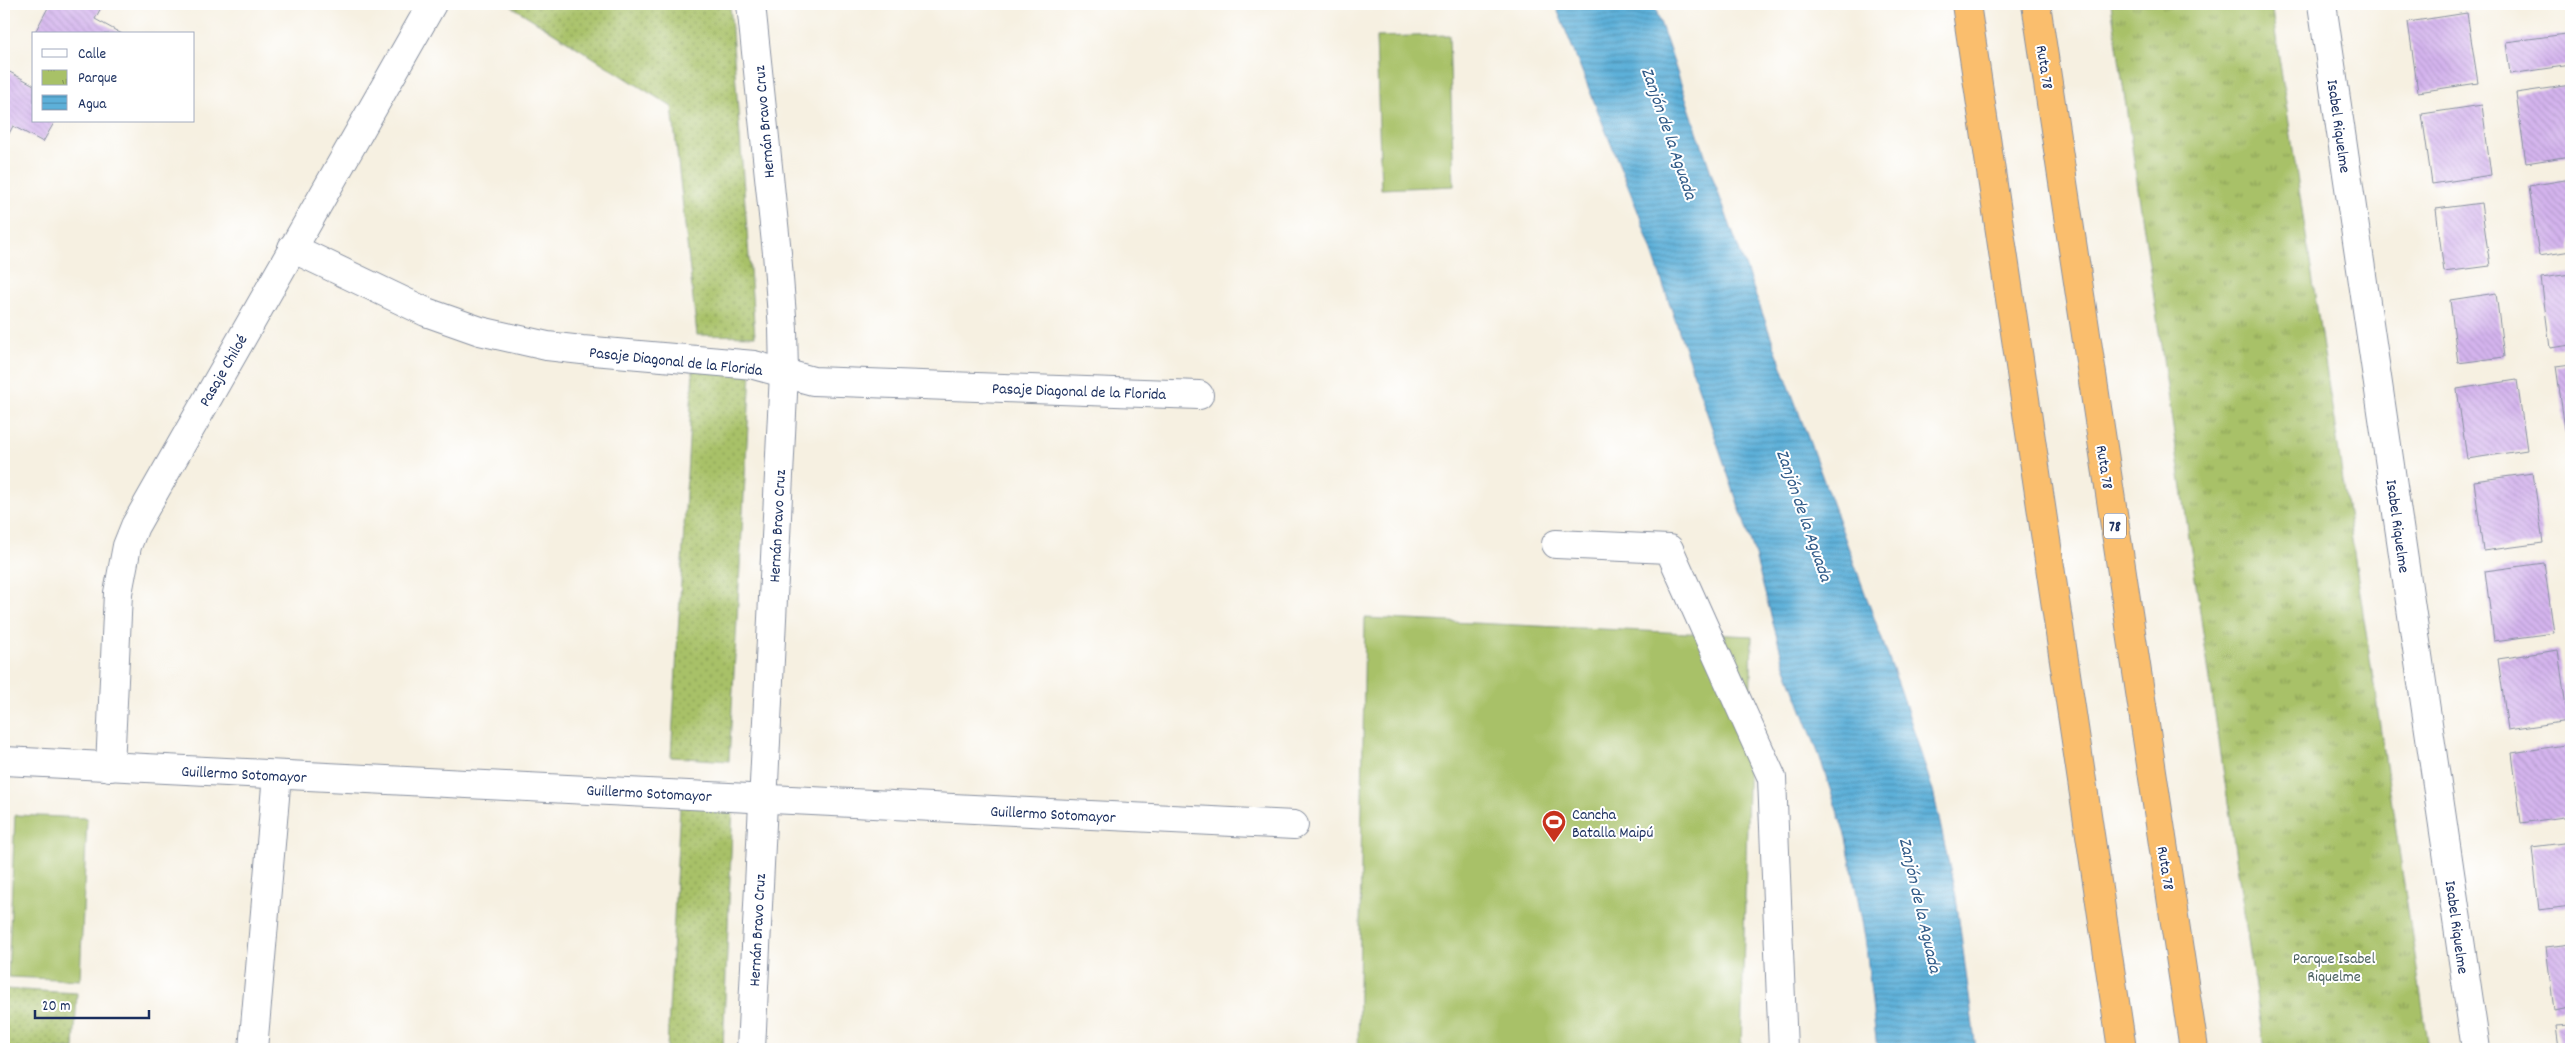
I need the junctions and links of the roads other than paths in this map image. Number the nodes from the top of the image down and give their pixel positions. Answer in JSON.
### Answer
{"nodes":[{"id":1,"x":432,"y":4,"type":"edge"},
{"id":2,"x":751,"y":4,"type":"edge"},
{"id":3,"x":1966,"y":4,"type":"edge"},
{"id":4,"x":2036,"y":4,"type":"edge"},
{"id":5,"x":2322,"y":4,"type":"edge"},
{"id":6,"x":292,"y":248,"type":"junction"},
{"id":7,"x":784,"y":373,"type":"junction"},
{"id":8,"x":1199,"y":395,"type":"dead end"},
{"id":9,"x":1556,"y":544,"type":"dead end"},
{"id":10,"x":4,"y":761,"type":"edge"},
{"id":11,"x":110,"y":767,"type":"junction"},
{"id":12,"x":277,"y":775,"type":"junction"},
{"id":13,"x":762,"y":798,"type":"junction"},
{"id":14,"x":1294,"y":825,"type":"dead end"},
{"id":15,"x":253,"y":1049,"type":"edge"},
{"id":16,"x":750,"y":1049,"type":"edge"},
{"id":17,"x":1783,"y":1049,"type":"edge"},
{"id":18,"x":2122,"y":1049,"type":"edge"},
{"id":19,"x":2194,"y":1049,"type":"edge"},
{"id":20,"x":2476,"y":1049,"type":"edge"}],
"edges":[{"from":1,"to":6,"type":"street","name":"Pasaje Chiloé"},
{"from":2,"to":7,"type":"street","name":"Hernán Bravo Cruz"},
{"from":3,"to":18,"type":"highway"},
{"from":4,"to":19,"type":"highway","name":"Ruta 78","number":"78"},
{"from":5,"to":20,"type":"street","name":"Isabel Riquelme"},
{"from":6,"to":7,"type":"street","name":"Pasaje Diagonal de la Florida"},
{"from":6,"to":11,"type":"street","name":"Pasaje Chiloé"},
{"from":7,"to":8,"type":"street","name":"Pasaje Diagonal de la Florida"},
{"from":7,"to":13,"type":"street","name":"Hernán Bravo Cruz"},
{"from":9,"to":17,"type":"street"},
{"from":10,"to":11,"type":"street","name":"Guillermo Sotomayor"},
{"from":11,"to":12,"type":"street","name":"Guillermo Sotomayor"},
{"from":12,"to":13,"type":"street","name":"Guillermo Sotomayor"},
{"from":12,"to":15,"type":"street"},
{"from":13,"to":14,"type":"street","name":"Guillermo Sotomayor"},
{"from":13,"to":16,"type":"street","name":"Hernán Bravo Cruz"}]}
